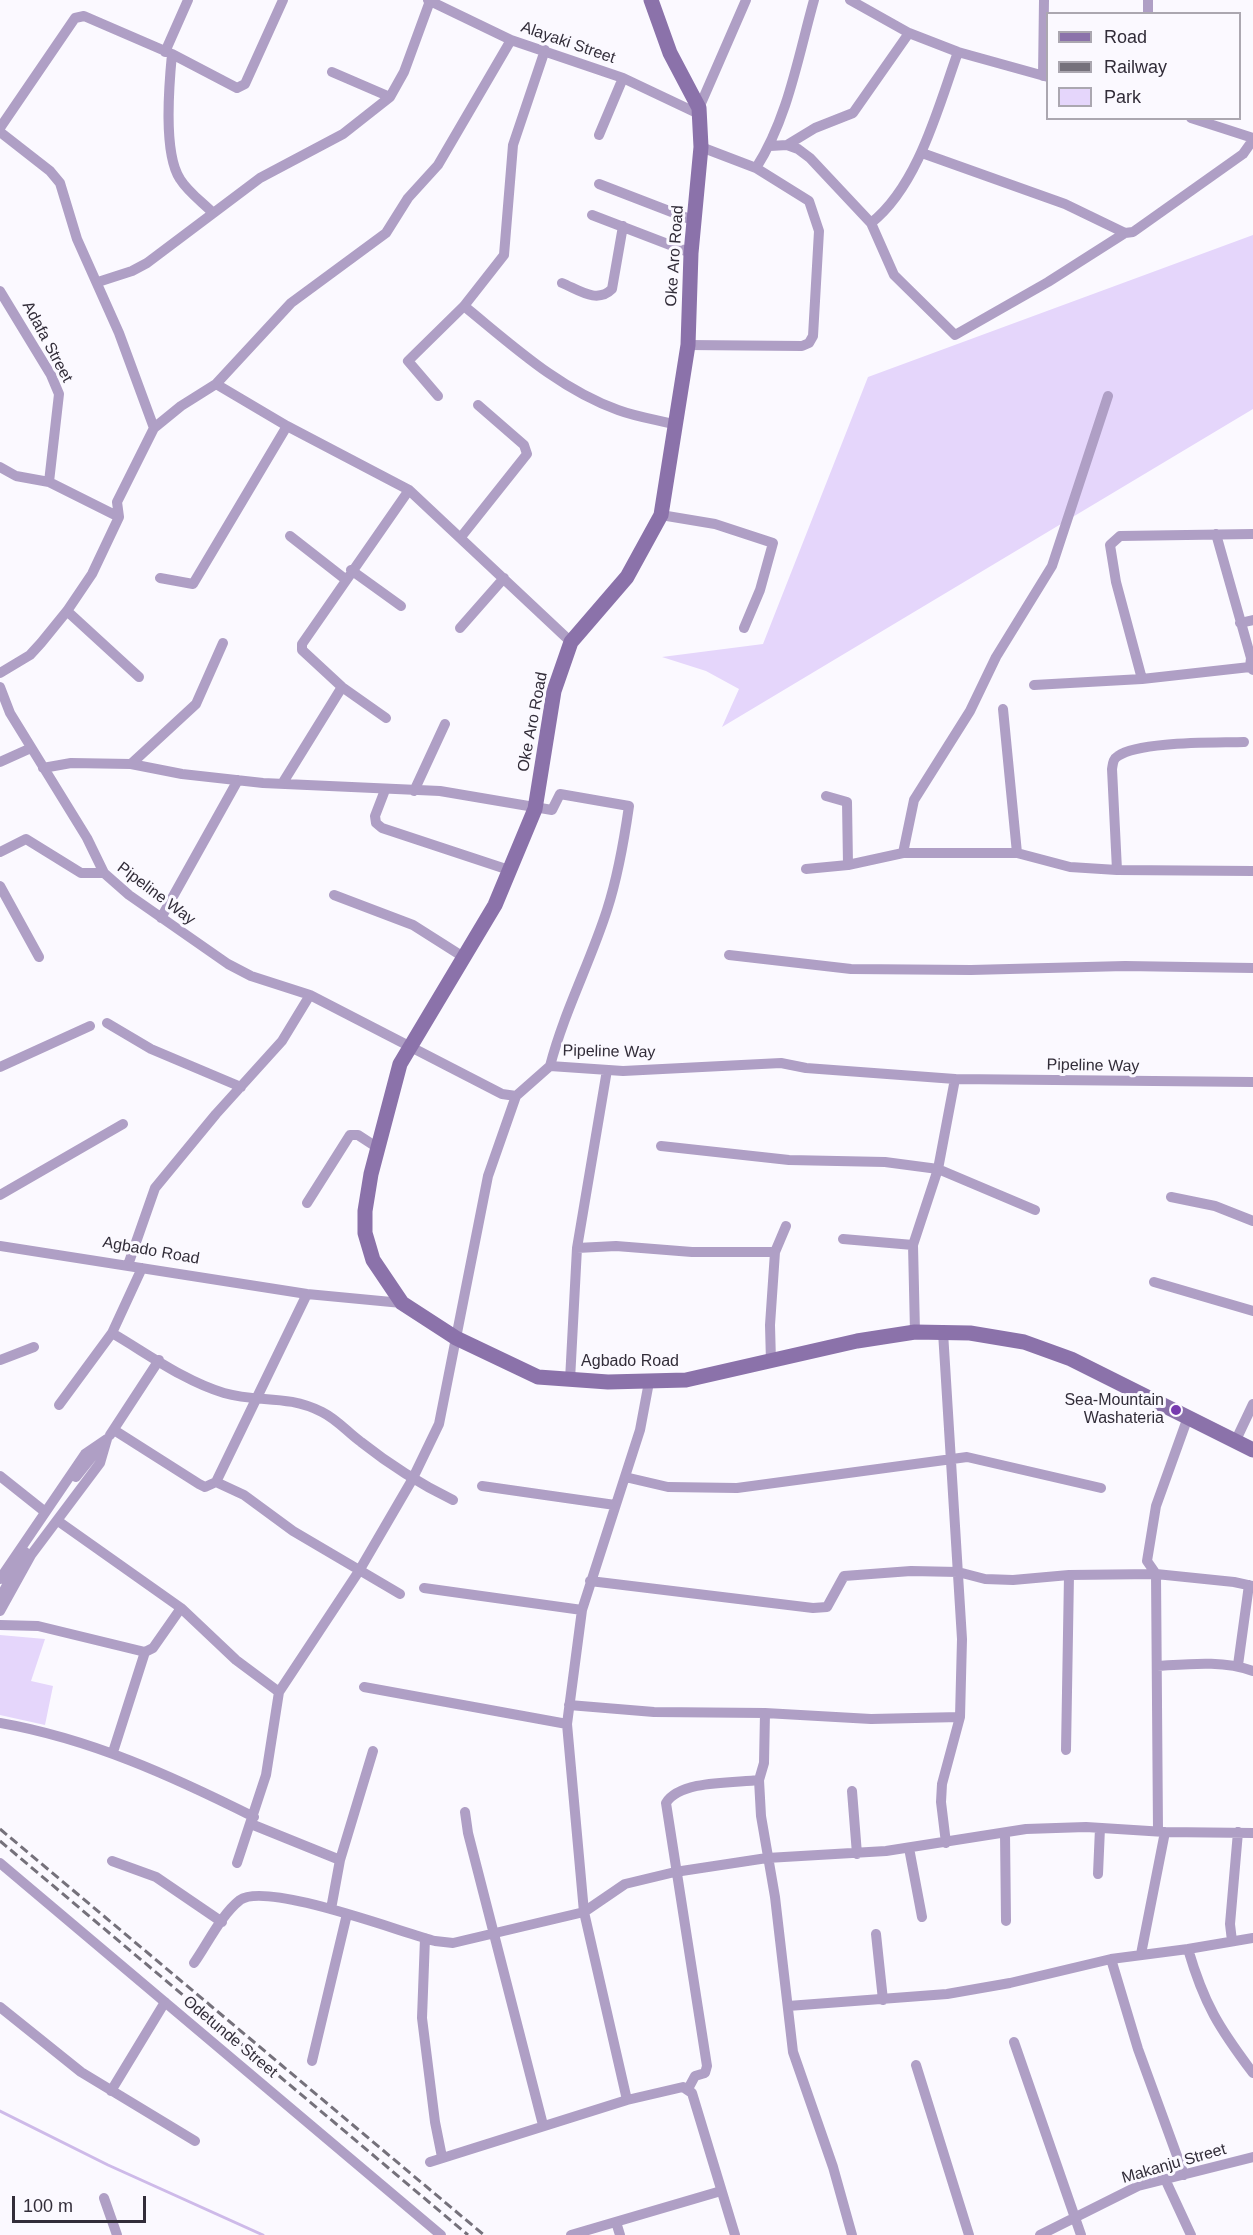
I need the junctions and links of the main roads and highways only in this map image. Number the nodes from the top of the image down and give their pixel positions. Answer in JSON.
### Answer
{"nodes":[{"id":1,"x":651,"y":0,"type":"edge"},
{"id":2,"x":402,"y":1303,"type":"joint"},
{"id":3,"x":1253,"y":1450,"type":"edge"}],
"edges":[{"from":1,"to":2,"type":"main road","name":"Oke Aro Road"},
{"from":2,"to":3,"type":"main road","name":"Agbado Road"}]}
